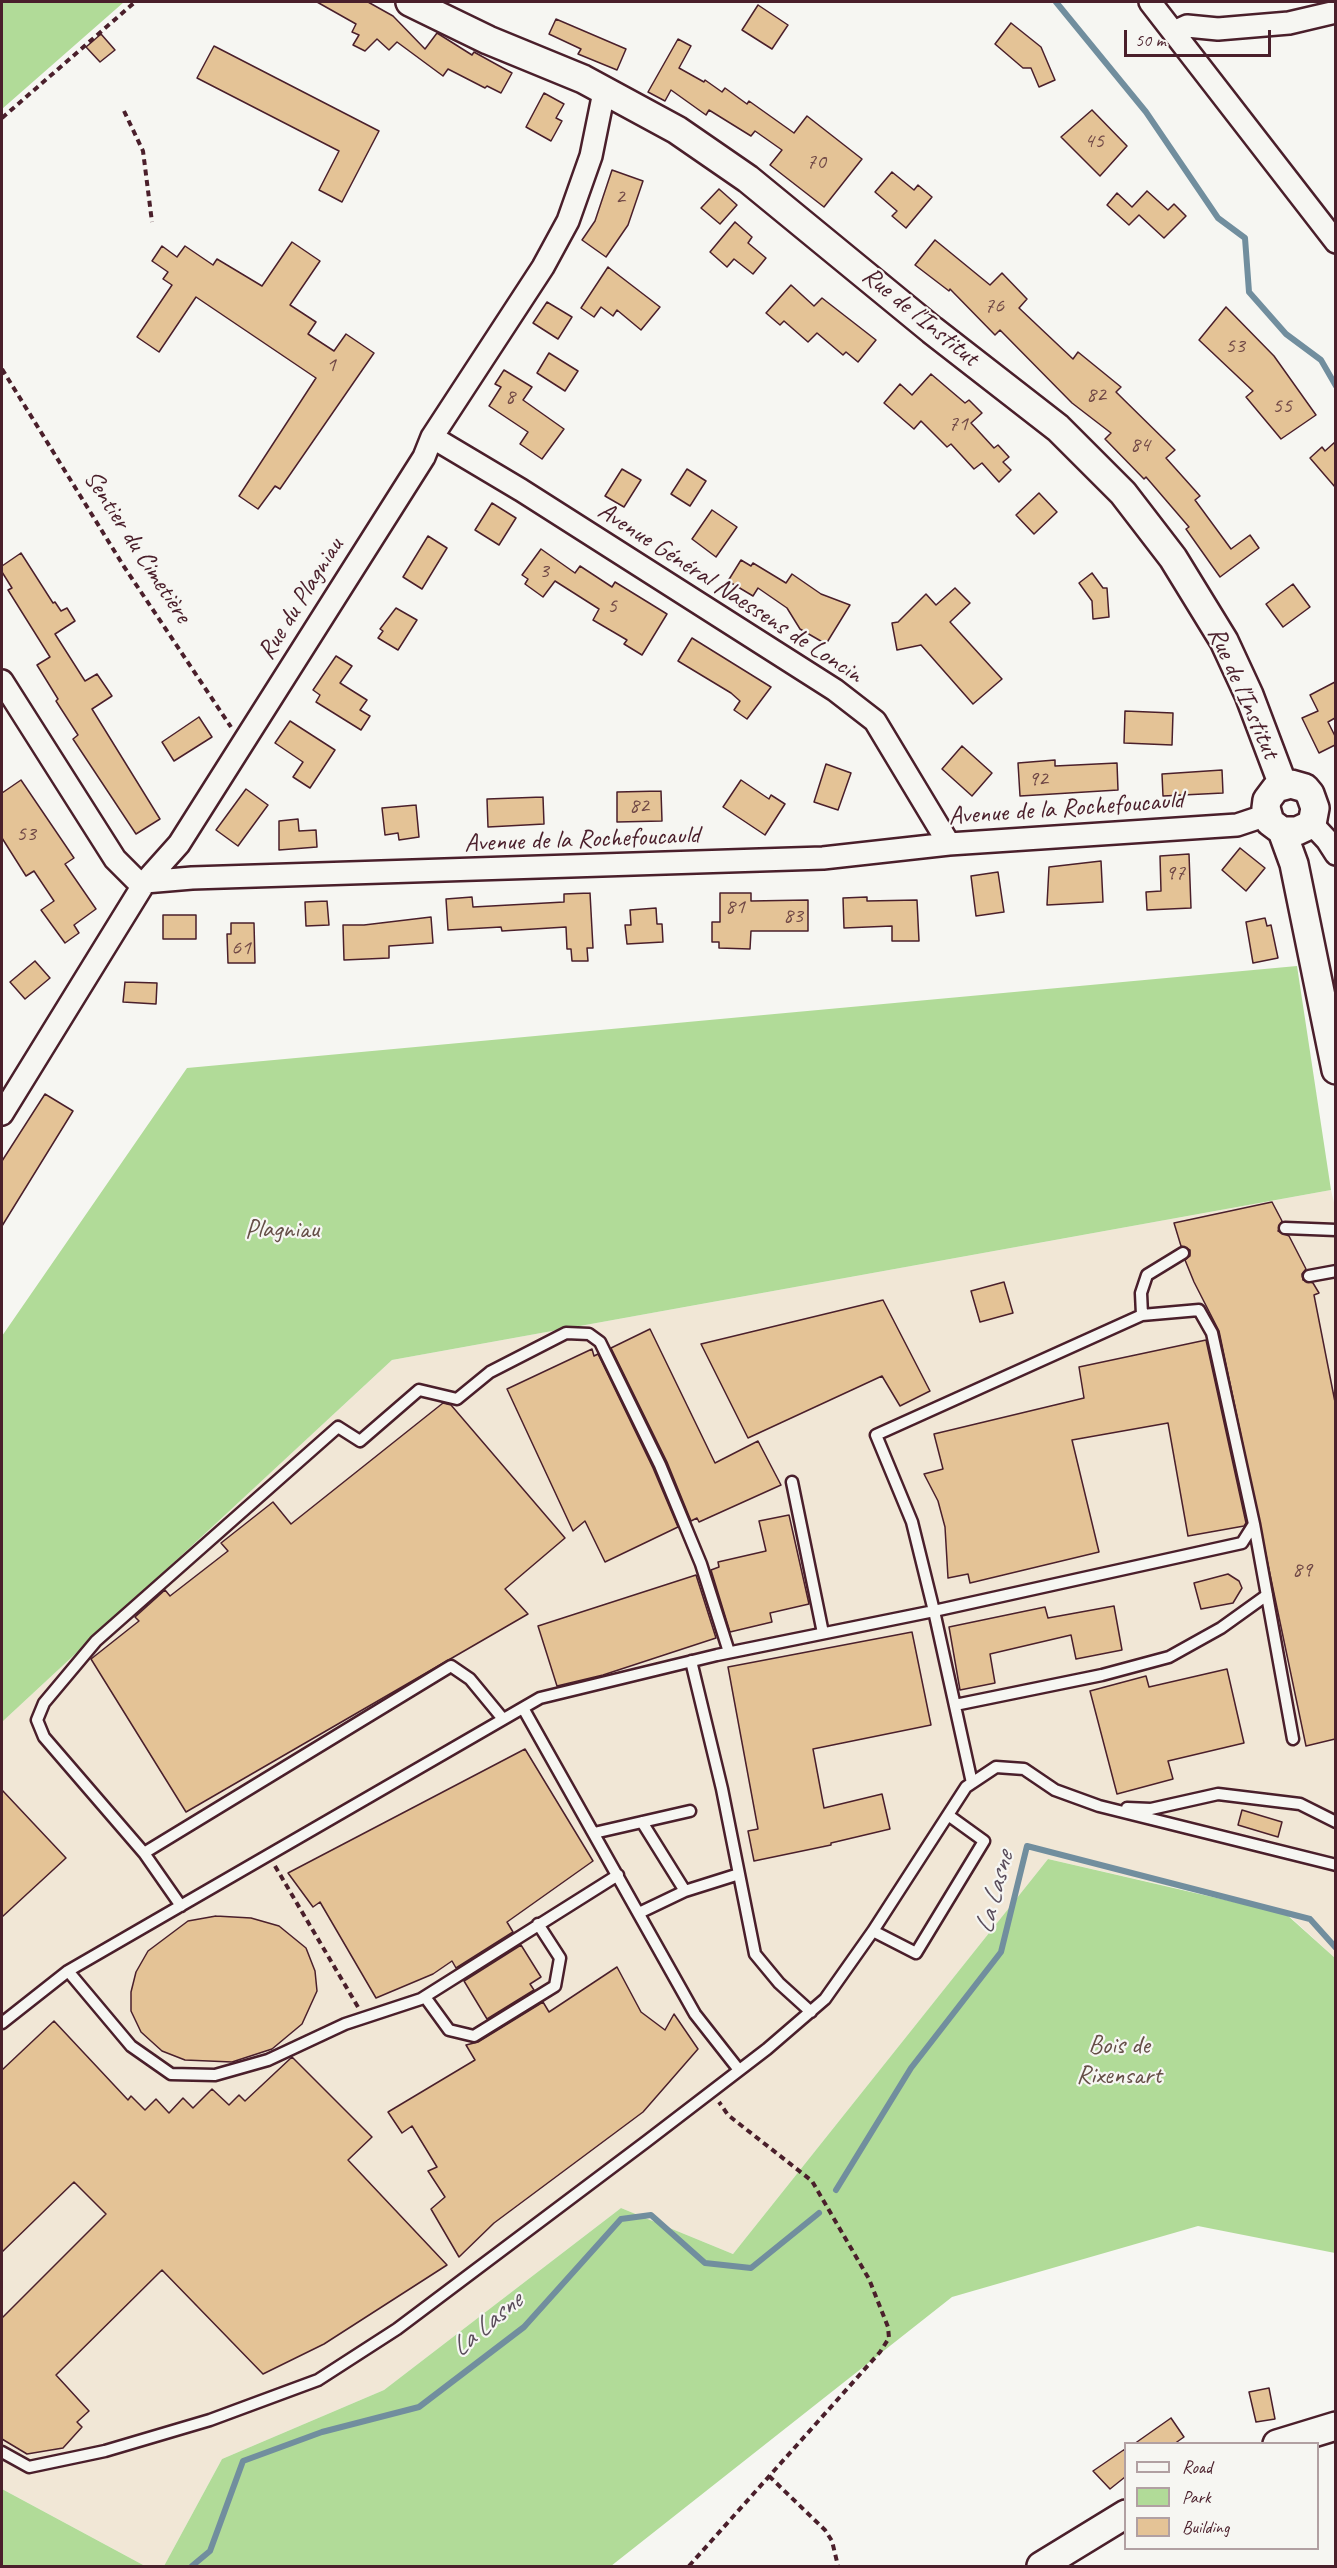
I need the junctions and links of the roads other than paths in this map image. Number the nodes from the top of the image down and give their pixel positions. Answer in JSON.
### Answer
{"nodes":[{"id":1,"x":410,"y":2,"type":"edge"},
{"id":2,"x":1150,"y":2,"type":"edge"},
{"id":3,"x":1335,"y":12,"type":"edge"},
{"id":4,"x":1174,"y":32,"type":"junction"},
{"id":5,"x":604,"y":92,"type":"junction"},
{"id":6,"x":1335,"y":242,"type":"edge"},
{"id":7,"x":432,"y":437,"type":"junction"},
{"id":8,"x":2,"y":681,"type":"edge"},
{"id":9,"x":1283,"y":785,"type":"junction"},
{"id":10,"x":1275,"y":823,"type":"junction"},
{"id":11,"x":1312,"y":824,"type":"junction"},
{"id":12,"x":949,"y":844,"type":"junction"},
{"id":13,"x":1335,"y":854,"type":"edge"},
{"id":14,"x":145,"y":882,"type":"junction"},
{"id":15,"x":1335,"y":1070,"type":"edge"},
{"id":16,"x":2,"y":1114,"type":"edge"},
{"id":17,"x":1285,"y":1228,"type":"dead end"},
{"id":18,"x":1335,"y":1230,"type":"edge"},
{"id":19,"x":1183,"y":1253,"type":"dead end"},
{"id":20,"x":1335,"y":1271,"type":"edge"},
{"id":21,"x":1309,"y":1276,"type":"dead end"},
{"id":22,"x":1142,"y":1315,"type":"junction"},
{"id":23,"x":792,"y":1482,"type":"dead end"},
{"id":24,"x":1254,"y":1524,"type":"junction"},
{"id":25,"x":1267,"y":1595,"type":"junction"},
{"id":26,"x":934,"y":1611,"type":"junction"},
{"id":27,"x":823,"y":1633,"type":"junction"},
{"id":28,"x":729,"y":1652,"type":"junction"},
{"id":29,"x":691,"y":1661,"type":"junction"},
{"id":30,"x":955,"y":1705,"type":"junction"},
{"id":31,"x":523,"y":1708,"type":"junction"},
{"id":32,"x":503,"y":1719,"type":"junction"},
{"id":33,"x":1293,"y":1739,"type":"dead end"},
{"id":34,"x":972,"y":1783,"type":"junction"},
{"id":35,"x":1099,"y":1806,"type":"junction"},
{"id":36,"x":690,"y":1811,"type":"dead end"},
{"id":37,"x":948,"y":1815,"type":"junction"},
{"id":38,"x":642,"y":1822,"type":"junction"},
{"id":39,"x":1335,"y":1822,"type":"edge"},
{"id":40,"x":594,"y":1833,"type":"junction"},
{"id":41,"x":144,"y":1853,"type":"junction"},
{"id":42,"x":1335,"y":1866,"type":"edge"},
{"id":43,"x":739,"y":1874,"type":"junction"},
{"id":44,"x":618,"y":1875,"type":"junction"},
{"id":45,"x":685,"y":1891,"type":"junction"},
{"id":46,"x":181,"y":1906,"type":"junction"},
{"id":47,"x":639,"y":1913,"type":"junction"},
{"id":48,"x":538,"y":1924,"type":"junction"},
{"id":49,"x":873,"y":1932,"type":"junction"},
{"id":50,"x":68,"y":1971,"type":"junction"},
{"id":51,"x":425,"y":1997,"type":"junction"},
{"id":52,"x":811,"y":2012,"type":"junction"},
{"id":53,"x":2,"y":2024,"type":"edge"},
{"id":54,"x":739,"y":2070,"type":"junction"},
{"id":55,"x":1335,"y":2426,"type":"edge"},
{"id":56,"x":1283,"y":2442,"type":"edge"},
{"id":57,"x":2,"y":2452,"type":"edge"},
{"id":58,"x":1124,"y":2515,"type":"edge"},
{"id":59,"x":1041,"y":2566,"type":"edge"}],
"edges":[{"from":1,"to":5,"type":"street","name":"Rue de l'Institut"},
{"from":2,"to":4,"type":"street"},
{"from":3,"to":4,"type":"street"},
{"from":4,"to":6,"type":"street"},
{"from":5,"to":7,"type":"street","name":"Rue du Plagniau"},
{"from":5,"to":9,"type":"street","name":"Rue de l'Institut"},
{"from":7,"to":12,"type":"street","name":"Avenue Général Naessens de Loncin"},
{"from":7,"to":14,"type":"street","name":"Rue du Plagniau"},
{"from":8,"to":14,"type":"street"},
{"from":9,"to":10,"type":"street"},
{"from":9,"to":11,"type":"street"},
{"from":10,"to":11,"type":"street"},
{"from":10,"to":12,"type":"street","name":"Avenue de la Rochefoucauld"},
{"from":10,"to":15,"type":"street"},
{"from":11,"to":13,"type":"street"},
{"from":12,"to":14,"type":"street","name":"Avenue de la Rochefoucauld"},
{"from":14,"to":16,"type":"street","name":"Rue du Plagniau"},
{"from":17,"to":18,"type":"lane"},
{"from":19,"to":22,"type":"lane"},
{"from":20,"to":21,"type":"lane"},
{"from":22,"to":24,"type":"lane"},
{"from":22,"to":26,"type":"lane"},
{"from":23,"to":27,"type":"lane"},
{"from":24,"to":25,"type":"lane"},
{"from":24,"to":26,"type":"lane"},
{"from":25,"to":30,"type":"lane"},
{"from":25,"to":33,"type":"lane"},
{"from":26,"to":27,"type":"lane"},
{"from":26,"to":30,"type":"lane"},
{"from":27,"to":28,"type":"lane"},
{"from":28,"to":29,"type":"lane"},
{"from":28,"to":41,"type":"lane"},
{"from":29,"to":31,"type":"lane"},
{"from":29,"to":43,"type":"lane"},
{"from":30,"to":34,"type":"lane"},
{"from":31,"to":32,"type":"lane"},
{"from":31,"to":40,"type":"lane"},
{"from":32,"to":41,"type":"lane"},
{"from":32,"to":46,"type":"lane"},
{"from":34,"to":35,"type":"lane"},
{"from":34,"to":37,"type":"lane"},
{"from":35,"to":39,"type":"lane"},
{"from":35,"to":42,"type":"lane"},
{"from":36,"to":38,"type":"lane"},
{"from":37,"to":49,"type":"lane"},
{"from":37,"to":49,"type":"lane"},
{"from":38,"to":40,"type":"lane"},
{"from":38,"to":45,"type":"lane"},
{"from":40,"to":44,"type":"lane"},
{"from":41,"to":46,"type":"lane"},
{"from":43,"to":45,"type":"lane"},
{"from":43,"to":52,"type":"lane"},
{"from":44,"to":47,"type":"lane"},
{"from":44,"to":48,"type":"lane"},
{"from":45,"to":47,"type":"lane"},
{"from":46,"to":50,"type":"lane"},
{"from":47,"to":54,"type":"lane"},
{"from":48,"to":51,"type":"lane"},
{"from":48,"to":51,"type":"lane"},
{"from":49,"to":52,"type":"lane"},
{"from":50,"to":51,"type":"lane"},
{"from":50,"to":53,"type":"lane"},
{"from":52,"to":54,"type":"lane"},
{"from":54,"to":57,"type":"lane"},
{"from":55,"to":56,"type":"street"},
{"from":58,"to":59,"type":"street"}]}
